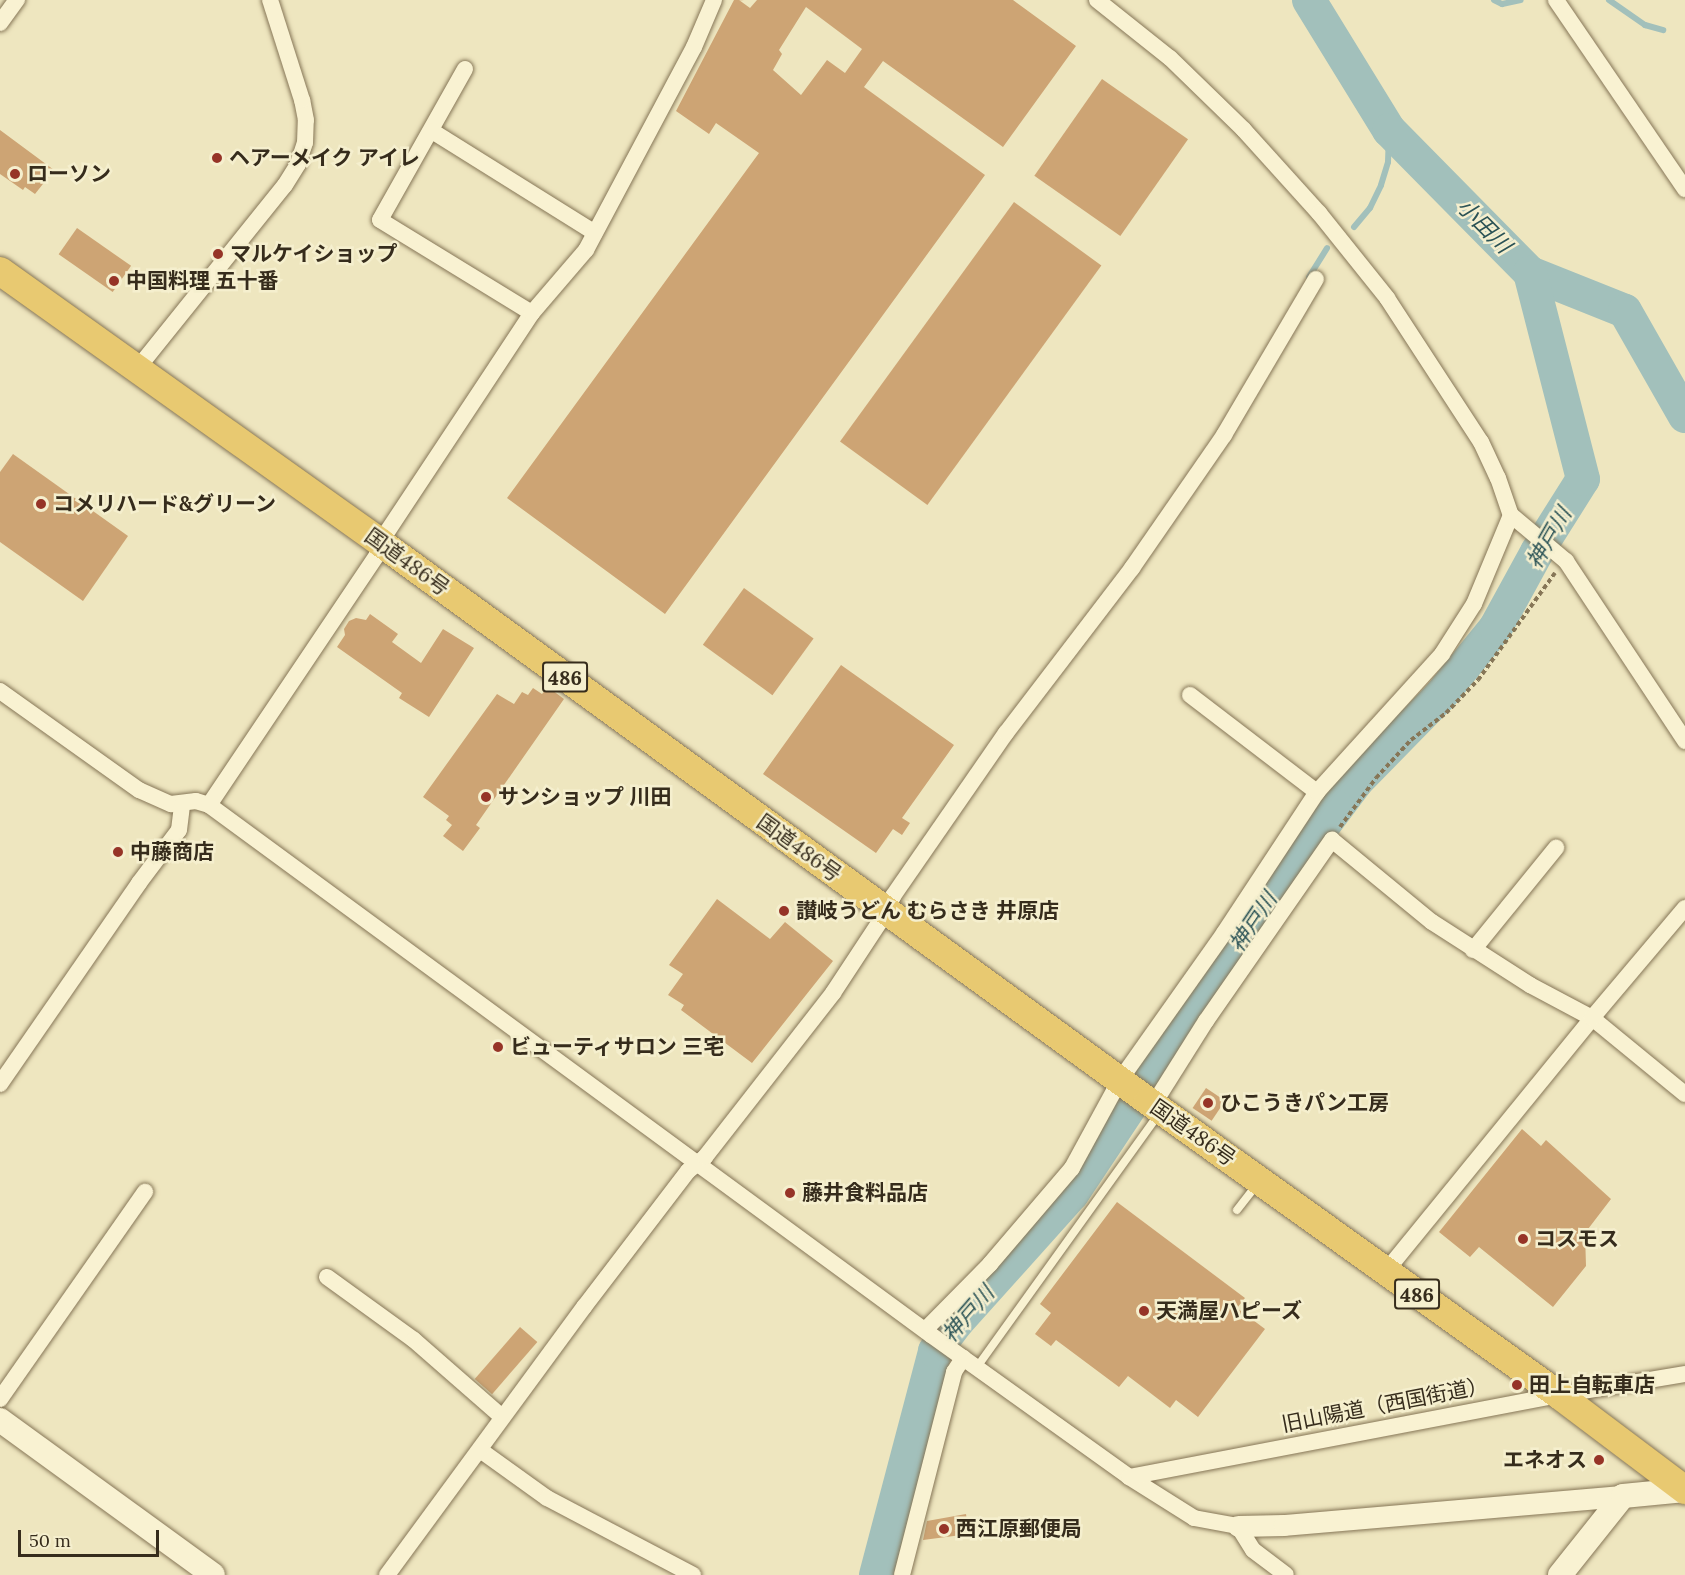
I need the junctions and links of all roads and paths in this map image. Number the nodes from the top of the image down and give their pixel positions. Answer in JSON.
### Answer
{"nodes":[{"id":1,"x":17,"y":0,"type":"edge"},
{"id":2,"x":270,"y":0,"type":"edge"},
{"id":3,"x":714,"y":0,"type":"edge"},
{"id":4,"x":1097,"y":0,"type":"edge"},
{"id":5,"x":1556,"y":0,"type":"edge"},
{"id":6,"x":0,"y":23,"type":"edge"},
{"id":7,"x":465,"y":69,"type":"dead end"},
{"id":8,"x":432,"y":131,"type":"junction"},
{"id":9,"x":1685,"y":189,"type":"edge"},
{"id":10,"x":595,"y":233,"type":"junction"},
{"id":11,"x":0,"y":271,"type":"edge"},
{"id":12,"x":1316,"y":279,"type":"dead end"},
{"id":13,"x":532,"y":313,"type":"junction"},
{"id":14,"x":137,"y":369,"type":"junction"},
{"id":15,"x":1516,"y":520,"type":"junction"},
{"id":16,"x":381,"y":543,"type":"junction"},
{"id":17,"x":1563,"y":559,"type":"junction"},
{"id":18,"x":0,"y":691,"type":"edge"},
{"id":19,"x":1190,"y":695,"type":"dead end"},
{"id":20,"x":1685,"y":741,"type":"edge"},
{"id":21,"x":1317,"y":792,"type":"junction"},
{"id":22,"x":182,"y":804,"type":"junction"},
{"id":23,"x":209,"y":805,"type":"junction"},
{"id":24,"x":1332,"y":840,"type":"junction"},
{"id":25,"x":1556,"y":849,"type":"dead end"},
{"id":26,"x":1685,"y":908,"type":"edge"},
{"id":27,"x":886,"y":912,"type":"junction"},
{"id":28,"x":1473,"y":950,"type":"junction"},
{"id":29,"x":1592,"y":1018,"type":"junction"},
{"id":30,"x":0,"y":1084,"type":"edge"},
{"id":31,"x":1685,"y":1094,"type":"edge"},
{"id":32,"x":1142,"y":1096,"type":"junction"},
{"id":33,"x":696,"y":1163,"type":"junction"},
{"id":34,"x":1260,"y":1181,"type":"junction"},
{"id":35,"x":145,"y":1192,"type":"dead end"},
{"id":36,"x":1237,"y":1210,"type":"dead end"},
{"id":37,"x":1386,"y":1271,"type":"junction"},
{"id":38,"x":327,"y":1277,"type":"dead end"},
{"id":39,"x":928,"y":1333,"type":"junction"},
{"id":40,"x":965,"y":1359,"type":"junction"},
{"id":41,"x":1685,"y":1374,"type":"edge"},
{"id":42,"x":1559,"y":1395,"type":"junction"},
{"id":43,"x":0,"y":1399,"type":"edge"},
{"id":44,"x":502,"y":1417,"type":"junction"},
{"id":45,"x":0,"y":1420,"type":"edge"},
{"id":46,"x":480,"y":1450,"type":"junction"},
{"id":47,"x":1129,"y":1477,"type":"junction"},
{"id":48,"x":1685,"y":1490,"type":"edge"},
{"id":49,"x":1623,"y":1496,"type":"junction"},
{"id":50,"x":1238,"y":1526,"type":"junction"},
{"id":51,"x":213,"y":1575,"type":"edge"},
{"id":52,"x":387,"y":1575,"type":"edge"},
{"id":53,"x":693,"y":1575,"type":"edge"},
{"id":54,"x":902,"y":1575,"type":"edge"},
{"id":55,"x":1286,"y":1575,"type":"edge"},
{"id":56,"x":1560,"y":1575,"type":"edge"}],
"edges":[{"from":1,"to":6,"type":"street"},
{"from":2,"to":14,"type":"street"},
{"from":3,"to":10,"type":"street"},
{"from":4,"to":15,"type":"street"},
{"from":5,"to":9,"type":"street"},
{"from":7,"to":8,"type":"street"},
{"from":8,"to":10,"type":"street"},
{"from":8,"to":13,"type":"street"},
{"from":10,"to":13,"type":"street"},
{"from":11,"to":14,"type":"highway","name":"国道486号","number":"486"},
{"from":12,"to":27,"type":"street"},
{"from":13,"to":16,"type":"street"},
{"from":14,"to":16,"type":"highway","name":"国道486号","number":"486"},
{"from":15,"to":17,"type":"street"},
{"from":15,"to":21,"type":"street"},
{"from":16,"to":23,"type":"street"},
{"from":16,"to":27,"type":"highway","name":"国道486号","number":"486"},
{"from":17,"to":20,"type":"street"},
{"from":17,"to":24,"type":"path"},
{"from":18,"to":22,"type":"street"},
{"from":19,"to":21,"type":"street"},
{"from":21,"to":32,"type":"street"},
{"from":22,"to":23,"type":"street"},
{"from":22,"to":30,"type":"street"},
{"from":23,"to":33,"type":"street"},
{"from":24,"to":28,"type":"street"},
{"from":24,"to":32,"type":"street"},
{"from":25,"to":28,"type":"street"},
{"from":26,"to":29,"type":"street"},
{"from":27,"to":32,"type":"highway","name":"国道486号","number":"486"},
{"from":27,"to":33,"type":"street"},
{"from":28,"to":29,"type":"street"},
{"from":29,"to":31,"type":"street"},
{"from":29,"to":37,"type":"street"},
{"from":32,"to":34,"type":"highway","name":"国道486号","number":"486"},
{"from":32,"to":39,"type":"street"},
{"from":32,"to":40,"type":"lane"},
{"from":33,"to":39,"type":"street"},
{"from":33,"to":44,"type":"street"},
{"from":34,"to":36,"type":"lane"},
{"from":34,"to":37,"type":"highway","name":"国道486号","number":"486"},
{"from":35,"to":43,"type":"street"},
{"from":37,"to":42,"type":"highway","name":"国道486号","number":"486"},
{"from":38,"to":44,"type":"street"},
{"from":39,"to":40,"type":"street"},
{"from":40,"to":47,"type":"street"},
{"from":40,"to":54,"type":"street"},
{"from":41,"to":42,"type":"street","name":"旧山陽道（西国街道）"},
{"from":42,"to":47,"type":"street","name":"旧山陽道（西国街道）"},
{"from":42,"to":48,"type":"highway","name":"国道486号","number":"486"},
{"from":44,"to":46,"type":"street"},
{"from":45,"to":51,"type":"main road"},
{"from":46,"to":52,"type":"street"},
{"from":46,"to":53,"type":"street"},
{"from":47,"to":50,"type":"street"},
{"from":48,"to":49,"type":"main road"},
{"from":49,"to":50,"type":"street"},
{"from":49,"to":56,"type":"main road"},
{"from":50,"to":55,"type":"street"}]}
